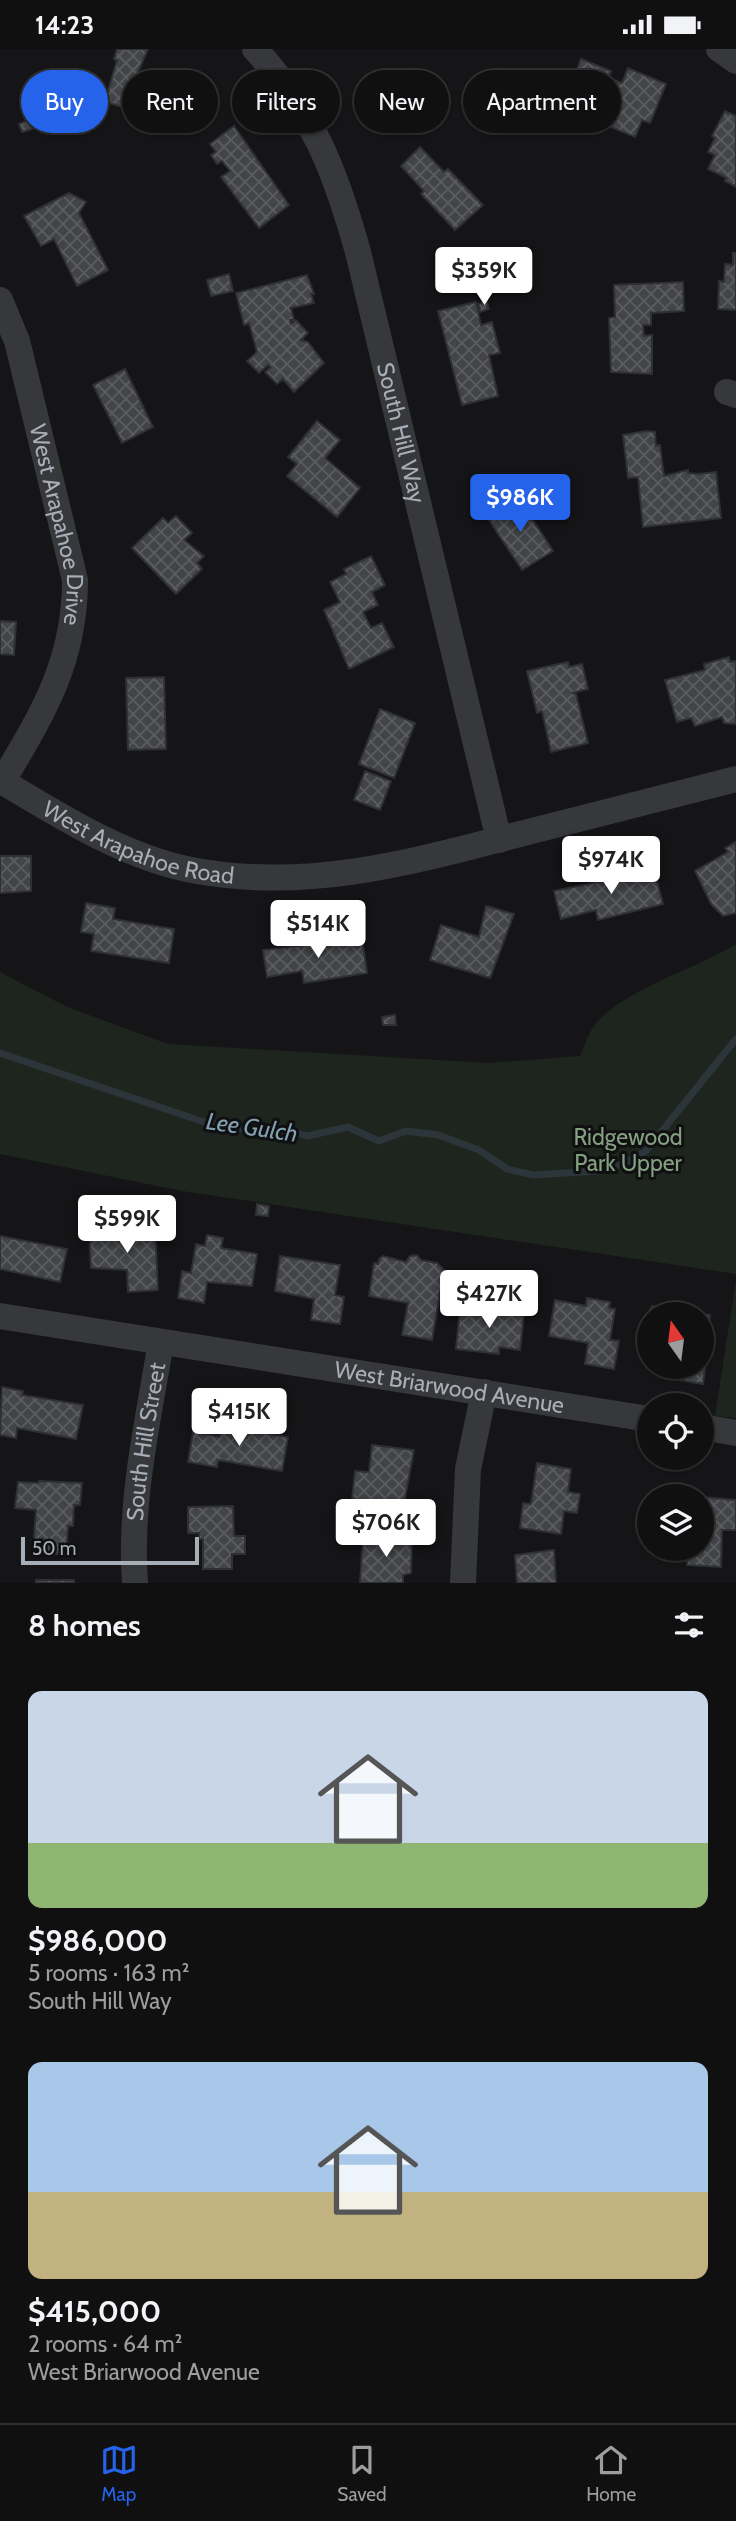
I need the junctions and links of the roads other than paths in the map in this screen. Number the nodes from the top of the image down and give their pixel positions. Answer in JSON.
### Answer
{"nodes":[{"id":1,"x":255,"y":49,"type":"edge"},
{"id":2,"x":719,"y":49,"type":"edge"},
{"id":3,"x":736,"y":61,"type":"edge"},
{"id":4,"x":0,"y":300,"type":"edge"},
{"id":5,"x":736,"y":779,"type":"edge"},
{"id":6,"x":1,"y":781,"type":"edge"},
{"id":7,"x":499,"y":840,"type":"junction"},
{"id":8,"x":0,"y":1316,"type":"edge"},
{"id":9,"x":162,"y":1342,"type":"junction"},
{"id":10,"x":484,"y":1392,"type":"junction"},
{"id":11,"x":637,"y":1417,"type":"edge"},
{"id":12,"x":714,"y":1429,"type":"edge"},
{"id":13,"x":736,"y":1433,"type":"edge"},
{"id":14,"x":135,"y":1583,"type":"edge"},
{"id":15,"x":463,"y":1583,"type":"edge"}],
"edges":[{"from":1,"to":7,"type":"street","name":"South Hill Way"},
{"from":2,"to":3,"type":"street"},
{"from":4,"to":6,"type":"street","name":"West Arapahoe Drive"},
{"from":5,"to":7,"type":"street","name":"West Arapahoe Road"},
{"from":6,"to":7,"type":"street","name":"West Arapahoe Road"},
{"from":8,"to":9,"type":"street","name":"West Briarwood Avenue"},
{"from":9,"to":10,"type":"street","name":"West Briarwood Avenue"},
{"from":9,"to":14,"type":"street","name":"South Hill Street"},
{"from":10,"to":11,"type":"street","name":"West Briarwood Avenue"},
{"from":10,"to":15,"type":"street"},
{"from":12,"to":13,"type":"street"}]}
